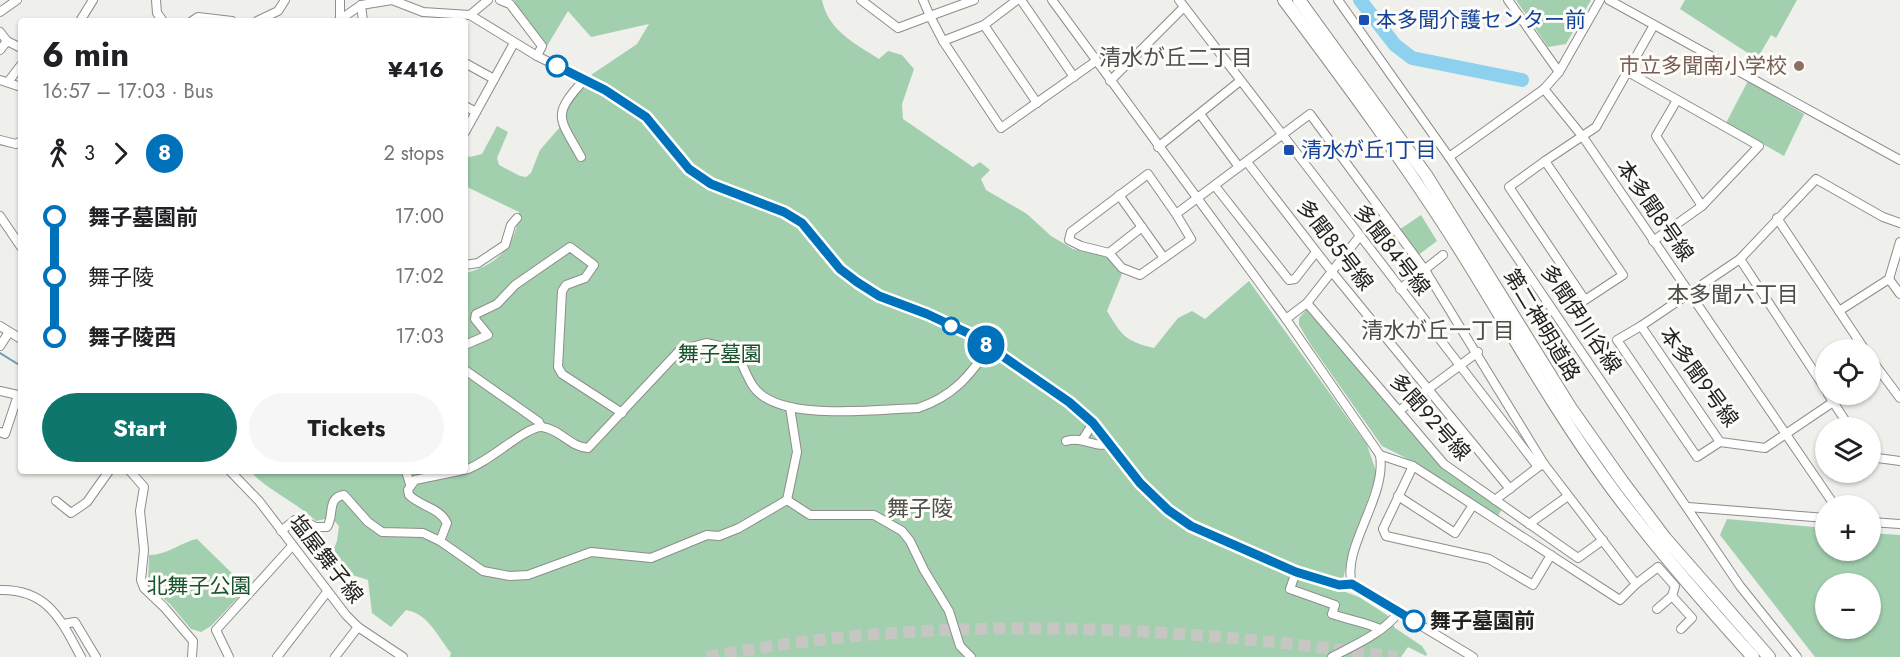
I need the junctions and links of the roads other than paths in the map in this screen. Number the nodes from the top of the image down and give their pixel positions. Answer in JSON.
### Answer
{"nodes":[{"id":1,"x":17,"y":0,"type":"edge"},
{"id":2,"x":93,"y":0,"type":"edge"},
{"id":3,"x":156,"y":0,"type":"edge"},
{"id":4,"x":285,"y":0,"type":"edge"},
{"id":5,"x":340,"y":0,"type":"edge"},
{"id":6,"x":488,"y":0,"type":"edge"},
{"id":7,"x":500,"y":0,"type":"edge"},
{"id":8,"x":861,"y":0,"type":"edge"},
{"id":9,"x":923,"y":0,"type":"edge"},
{"id":10,"x":972,"y":0,"type":"edge"},
{"id":11,"x":1019,"y":0,"type":"edge"},
{"id":12,"x":1052,"y":0,"type":"edge"},
{"id":13,"x":1284,"y":0,"type":"edge"},
{"id":14,"x":1299,"y":0,"type":"edge"},
{"id":15,"x":1338,"y":0,"type":"edge"},
{"id":16,"x":1508,"y":0,"type":"edge"},
{"id":17,"x":1600,"y":0,"type":"edge"},
{"id":18,"x":1609,"y":0,"type":"edge"},
{"id":19,"x":1181,"y":3,"type":"edge"},
{"id":20,"x":361,"y":5,"type":"junction"},
{"id":21,"x":0,"y":12,"type":"edge"},
{"id":22,"x":470,"y":15,"type":"junction"},
{"id":23,"x":930,"y":16,"type":"junction"},
{"id":24,"x":82,"y":18,"type":"edge"},
{"id":25,"x":161,"y":18,"type":"edge"},
{"id":26,"x":263,"y":18,"type":"edge"},
{"id":27,"x":339,"y":18,"type":"edge"},
{"id":28,"x":342,"y":18,"type":"edge"},
{"id":29,"x":363,"y":18,"type":"edge"},
{"id":30,"x":1654,"y":24,"type":"junction"},
{"id":31,"x":984,"y":26,"type":"junction"},
{"id":32,"x":0,"y":32,"type":"edge"},
{"id":33,"x":8,"y":41,"type":"junction"},
{"id":34,"x":943,"y":41,"type":"junction"},
{"id":35,"x":514,"y":43,"type":"junction"},
{"id":36,"x":18,"y":46,"type":"edge"},
{"id":37,"x":0,"y":50,"type":"edge"},
{"id":38,"x":537,"y":56,"type":"junction"},
{"id":39,"x":1096,"y":62,"type":"junction"},
{"id":40,"x":468,"y":65,"type":"edge"},
{"id":41,"x":18,"y":68,"type":"edge"},
{"id":42,"x":1559,"y":72,"type":"junction"},
{"id":43,"x":1628,"y":72,"type":"junction"},
{"id":44,"x":1074,"y":77,"type":"junction"},
{"id":45,"x":494,"y":80,"type":"junction"},
{"id":46,"x":584,"y":80,"type":"junction"},
{"id":47,"x":4,"y":81,"type":"edge"},
{"id":48,"x":1110,"y":81,"type":"junction"},
{"id":49,"x":1240,"y":81,"type":"junction"},
{"id":50,"x":1544,"y":89,"type":"junction"},
{"id":51,"x":1677,"y":100,"type":"junction"},
{"id":52,"x":1037,"y":103,"type":"junction"},
{"id":53,"x":468,"y":108,"type":"edge"},
{"id":54,"x":476,"y":112,"type":"junction"},
{"id":55,"x":1200,"y":114,"type":"junction"},
{"id":56,"x":468,"y":127,"type":"edge"},
{"id":57,"x":1281,"y":135,"type":"junction"},
{"id":58,"x":1583,"y":137,"type":"junction"},
{"id":59,"x":0,"y":140,"type":"edge"},
{"id":60,"x":18,"y":143,"type":"edge"},
{"id":61,"x":1158,"y":147,"type":"junction"},
{"id":62,"x":581,"y":157,"type":"dead end"},
{"id":63,"x":1449,"y":158,"type":"junction"},
{"id":64,"x":1900,"y":160,"type":"edge"},
{"id":65,"x":1545,"y":161,"type":"junction"},
{"id":66,"x":1243,"y":164,"type":"junction"},
{"id":67,"x":1215,"y":186,"type":"junction"},
{"id":68,"x":1119,"y":195,"type":"junction"},
{"id":69,"x":1197,"y":199,"type":"junction"},
{"id":70,"x":1702,"y":206,"type":"junction"},
{"id":71,"x":1176,"y":214,"type":"junction"},
{"id":72,"x":0,"y":216,"type":"edge"},
{"id":73,"x":517,"y":218,"type":"dead end"},
{"id":74,"x":1777,"y":218,"type":"junction"},
{"id":75,"x":1900,"y":223,"type":"edge"},
{"id":76,"x":1142,"y":227,"type":"junction"},
{"id":77,"x":1359,"y":237,"type":"junction"},
{"id":78,"x":1653,"y":241,"type":"junction"},
{"id":79,"x":1900,"y":242,"type":"edge"},
{"id":80,"x":18,"y":243,"type":"edge"},
{"id":81,"x":1316,"y":252,"type":"junction"},
{"id":82,"x":1108,"y":253,"type":"junction"},
{"id":83,"x":1443,"y":255,"type":"dead end"},
{"id":84,"x":1164,"y":258,"type":"junction"},
{"id":85,"x":1740,"y":259,"type":"junction"},
{"id":86,"x":468,"y":265,"type":"edge"},
{"id":87,"x":1425,"y":270,"type":"junction"},
{"id":88,"x":1332,"y":272,"type":"junction"},
{"id":89,"x":1889,"y":279,"type":"junction"},
{"id":90,"x":1400,"y":290,"type":"junction"},
{"id":91,"x":1690,"y":292,"type":"junction"},
{"id":92,"x":1900,"y":294,"type":"edge"},
{"id":93,"x":1307,"y":303,"type":"junction"},
{"id":94,"x":1839,"y":311,"type":"junction"},
{"id":95,"x":1286,"y":319,"type":"junction"},
{"id":96,"x":0,"y":326,"type":"edge"},
{"id":97,"x":1641,"y":326,"type":"junction"},
{"id":98,"x":9,"y":332,"type":"junction"},
{"id":99,"x":18,"y":337,"type":"edge"},
{"id":100,"x":1858,"y":339,"type":"edge"},
{"id":101,"x":468,"y":344,"type":"edge"},
{"id":102,"x":0,"y":346,"type":"edge"},
{"id":103,"x":990,"y":347,"type":"junction"},
{"id":104,"x":1478,"y":352,"type":"junction"},
{"id":105,"x":1458,"y":365,"type":"junction"},
{"id":106,"x":468,"y":372,"type":"edge"},
{"id":107,"x":1815,"y":373,"type":"edge"},
{"id":108,"x":1881,"y":373,"type":"edge"},
{"id":109,"x":1427,"y":390,"type":"junction"},
{"id":110,"x":0,"y":391,"type":"edge"},
{"id":111,"x":1900,"y":398,"type":"edge"},
{"id":112,"x":1822,"y":405,"type":"edge"},
{"id":113,"x":790,"y":407,"type":"junction"},
{"id":114,"x":1400,"y":410,"type":"junction"},
{"id":115,"x":622,"y":413,"type":"junction"},
{"id":116,"x":1093,"y":423,"type":"junction"},
{"id":117,"x":541,"y":427,"type":"junction"},
{"id":118,"x":0,"y":432,"type":"edge"},
{"id":119,"x":1785,"y":434,"type":"junction"},
{"id":120,"x":1083,"y":439,"type":"junction"},
{"id":121,"x":1065,"y":441,"type":"dead end"},
{"id":122,"x":1720,"y":442,"type":"junction"},
{"id":123,"x":1110,"y":444,"type":"junction"},
{"id":124,"x":1380,"y":455,"type":"junction"},
{"id":125,"x":1881,"y":458,"type":"edge"},
{"id":126,"x":1900,"y":460,"type":"edge"},
{"id":127,"x":1413,"y":466,"type":"junction"},
{"id":128,"x":1541,"y":466,"type":"junction"},
{"id":129,"x":468,"y":469,"type":"edge"},
{"id":130,"x":107,"y":474,"type":"edge"},
{"id":131,"x":133,"y":474,"type":"edge"},
{"id":132,"x":233,"y":474,"type":"edge"},
{"id":133,"x":407,"y":474,"type":"edge"},
{"id":134,"x":444,"y":474,"type":"edge"},
{"id":135,"x":410,"y":484,"type":"junction"},
{"id":136,"x":1510,"y":489,"type":"junction"},
{"id":137,"x":1827,"y":495,"type":"edge"},
{"id":138,"x":1398,"y":496,"type":"junction"},
{"id":139,"x":1568,"y":496,"type":"junction"},
{"id":140,"x":788,"y":500,"type":"junction"},
{"id":141,"x":1496,"y":500,"type":"junction"},
{"id":142,"x":56,"y":501,"type":"dead end"},
{"id":143,"x":1473,"y":505,"type":"junction"},
{"id":144,"x":1688,"y":507,"type":"junction"},
{"id":145,"x":1815,"y":517,"type":"edge"},
{"id":146,"x":1881,"y":523,"type":"edge"},
{"id":147,"x":1529,"y":524,"type":"junction"},
{"id":148,"x":1900,"y":524,"type":"edge"},
{"id":149,"x":281,"y":531,"type":"junction"},
{"id":150,"x":1603,"y":540,"type":"junction"},
{"id":151,"x":440,"y":542,"type":"junction"},
{"id":152,"x":292,"y":546,"type":"junction"},
{"id":153,"x":1551,"y":555,"type":"junction"},
{"id":154,"x":1296,"y":572,"type":"junction"},
{"id":155,"x":1352,"y":584,"type":"junction"},
{"id":156,"x":1636,"y":585,"type":"junction"},
{"id":157,"x":0,"y":590,"type":"edge"},
{"id":158,"x":327,"y":592,"type":"junction"},
{"id":159,"x":1672,"y":596,"type":"junction"},
{"id":160,"x":1657,"y":609,"type":"dead end"},
{"id":161,"x":1399,"y":612,"type":"junction"},
{"id":162,"x":63,"y":624,"type":"junction"},
{"id":163,"x":358,"y":627,"type":"junction"},
{"id":164,"x":1380,"y":629,"type":"junction"},
{"id":165,"x":1681,"y":629,"type":"dead end"},
{"id":166,"x":391,"y":654,"type":"edge"},
{"id":167,"x":191,"y":656,"type":"edge"},
{"id":168,"x":81,"y":657,"type":"edge"},
{"id":169,"x":96,"y":657,"type":"edge"},
{"id":170,"x":229,"y":657,"type":"edge"},
{"id":171,"x":277,"y":657,"type":"edge"},
{"id":172,"x":335,"y":657,"type":"edge"},
{"id":173,"x":403,"y":657,"type":"edge"},
{"id":174,"x":971,"y":657,"type":"edge"},
{"id":175,"x":1332,"y":657,"type":"edge"},
{"id":176,"x":1473,"y":657,"type":"edge"},
{"id":177,"x":1753,"y":657,"type":"edge"},
{"id":178,"x":1769,"y":657,"type":"edge"},
{"id":179,"x":1797,"y":657,"type":"edge"}],
"edges":[{"from":1,"to":21,"type":"street"},
{"from":2,"to":24,"type":"street"},
{"from":3,"to":25,"type":"street"},
{"from":4,"to":26,"type":"street"},
{"from":5,"to":27,"type":"street"},
{"from":6,"to":22,"type":"street"},
{"from":7,"to":38,"type":"street"},
{"from":8,"to":23,"type":"street"},
{"from":9,"to":23,"type":"street"},
{"from":10,"to":23,"type":"street"},
{"from":11,"to":31,"type":"street"},
{"from":11,"to":44,"type":"street"},
{"from":12,"to":39,"type":"street"},
{"from":13,"to":177,"type":"highway","name":"第二神明道路"},
{"from":14,"to":178,"type":"highway","name":"第二神明道路"},
{"from":15,"to":63,"type":"street","name":"多聞伊川谷線"},
{"from":16,"to":42,"type":"street"},
{"from":17,"to":42,"type":"street"},
{"from":18,"to":30,"type":"street"},
{"from":19,"to":48,"type":"street"},
{"from":19,"to":49,"type":"street","name":"多聞８４号線"},
{"from":20,"to":22,"type":"street"},
{"from":20,"to":28,"type":"street"},
{"from":20,"to":29,"type":"street"},
{"from":22,"to":35,"type":"street"},
{"from":23,"to":34,"type":"street"},
{"from":30,"to":43,"type":"street"},
{"from":30,"to":64,"type":"street"},
{"from":31,"to":34,"type":"street"},
{"from":31,"to":52,"type":"street"},
{"from":32,"to":33,"type":"street"},
{"from":33,"to":36,"type":"street"},
{"from":33,"to":37,"type":"street"},
{"from":34,"to":52,"type":"street"},
{"from":35,"to":38,"type":"street"},
{"from":35,"to":45,"type":"street"},
{"from":38,"to":46,"type":"street"},
{"from":39,"to":44,"type":"street"},
{"from":39,"to":48,"type":"street"},
{"from":40,"to":45,"type":"street"},
{"from":41,"to":47,"type":"street"},
{"from":42,"to":50,"type":"street"},
{"from":43,"to":51,"type":"street"},
{"from":43,"to":58,"type":"street"},
{"from":44,"to":52,"type":"street"},
{"from":45,"to":54,"type":"street"},
{"from":46,"to":62,"type":"street"},
{"from":46,"to":103,"type":"street"},
{"from":48,"to":61,"type":"street"},
{"from":49,"to":55,"type":"street"},
{"from":49,"to":57,"type":"street","name":"多聞８４号線"},
{"from":50,"to":58,"type":"street","name":"本多聞８号線"},
{"from":50,"to":63,"type":"street"},
{"from":51,"to":70,"type":"street"},
{"from":51,"to":70,"type":"street"},
{"from":53,"to":54,"type":"street"},
{"from":54,"to":56,"type":"street"},
{"from":55,"to":61,"type":"street"},
{"from":55,"to":66,"type":"street","name":"多聞８５号線"},
{"from":57,"to":66,"type":"street"},
{"from":57,"to":77,"type":"street","name":"多聞８４号線"},
{"from":57,"to":87,"type":"street"},
{"from":58,"to":65,"type":"street"},
{"from":58,"to":78,"type":"street","name":"本多聞８号線"},
{"from":59,"to":60,"type":"street"},
{"from":61,"to":69,"type":"street"},
{"from":63,"to":144,"type":"street","name":"多聞伊川谷線"},
{"from":65,"to":65,"type":"street"},
{"from":66,"to":67,"type":"street"},
{"from":66,"to":81,"type":"street","name":"多聞８５号線"},
{"from":67,"to":69,"type":"street"},
{"from":67,"to":81,"type":"street"},
{"from":68,"to":71,"type":"street"},
{"from":68,"to":76,"type":"street"},
{"from":68,"to":82,"type":"street"},
{"from":69,"to":71,"type":"street"},
{"from":69,"to":95,"type":"street"},
{"from":70,"to":78,"type":"street"},
{"from":71,"to":84,"type":"street"},
{"from":72,"to":80,"type":"street"},
{"from":73,"to":86,"type":"street"},
{"from":74,"to":75,"type":"street","name":"本多聞９号線"},
{"from":74,"to":85,"type":"street","name":"本多聞９号線"},
{"from":74,"to":94,"type":"street"},
{"from":76,"to":82,"type":"street"},
{"from":76,"to":84,"type":"street"},
{"from":77,"to":88,"type":"street"},
{"from":77,"to":90,"type":"street","name":"多聞８４号線"},
{"from":78,"to":91,"type":"street","name":"本多聞８号線"},
{"from":79,"to":89,"type":"street"},
{"from":81,"to":88,"type":"street","name":"多聞８５号線"},
{"from":82,"to":84,"type":"street"},
{"from":83,"to":87,"type":"street"},
{"from":85,"to":91,"type":"street","name":"本多聞９号線"},
{"from":85,"to":107,"type":"street"},
{"from":87,"to":90,"type":"street"},
{"from":87,"to":104,"type":"street"},
{"from":88,"to":93,"type":"street"},
{"from":88,"to":109,"type":"street","name":"多聞８５号線"},
{"from":89,"to":92,"type":"street"},
{"from":89,"to":94,"type":"street"},
{"from":90,"to":105,"type":"street","name":"多聞８４号線"},
{"from":91,"to":97,"type":"street","name":"本多聞９号線"},
{"from":91,"to":119,"type":"street","name":"本多聞８号線"},
{"from":93,"to":95,"type":"street"},
{"from":93,"to":114,"type":"street","name":"多聞９２号線"},
{"from":94,"to":100,"type":"street"},
{"from":95,"to":124,"type":"street"},
{"from":96,"to":98,"type":"street"},
{"from":97,"to":122,"type":"street","name":"本多聞９号線"},
{"from":97,"to":122,"type":"street"},
{"from":98,"to":99,"type":"street"},
{"from":98,"to":102,"type":"street"},
{"from":101,"to":115,"type":"street"},
{"from":103,"to":113,"type":"street"},
{"from":103,"to":116,"type":"street"},
{"from":104,"to":105,"type":"street"},
{"from":104,"to":128,"type":"street"},
{"from":105,"to":109,"type":"street"},
{"from":105,"to":128,"type":"street","name":"多聞８４号線"},
{"from":106,"to":117,"type":"street"},
{"from":108,"to":111,"type":"street"},
{"from":109,"to":114,"type":"street"},
{"from":109,"to":136,"type":"street","name":"多聞８５号線"},
{"from":110,"to":118,"type":"street"},
{"from":112,"to":119,"type":"street","name":"本多聞９号線"},
{"from":113,"to":115,"type":"street"},
{"from":113,"to":140,"type":"street"},
{"from":114,"to":141,"type":"street","name":"多聞９２号線"},
{"from":115,"to":117,"type":"street"},
{"from":116,"to":120,"type":"street"},
{"from":116,"to":123,"type":"street"},
{"from":117,"to":129,"type":"street"},
{"from":119,"to":122,"type":"street","name":"本多聞９号線"},
{"from":119,"to":137,"type":"street","name":"本多聞８号線"},
{"from":120,"to":121,"type":"street"},
{"from":120,"to":123,"type":"street"},
{"from":123,"to":154,"type":"street"},
{"from":124,"to":127,"type":"street"},
{"from":124,"to":155,"type":"street"},
{"from":125,"to":126,"type":"street"},
{"from":127,"to":138,"type":"street"},
{"from":127,"to":143,"type":"street"},
{"from":128,"to":136,"type":"street"},
{"from":128,"to":139,"type":"street","name":"多聞８４号線"},
{"from":130,"to":142,"type":"street"},
{"from":131,"to":167,"type":"street"},
{"from":132,"to":149,"type":"street","name":"塩屋舞子線"},
{"from":133,"to":135,"type":"street"},
{"from":134,"to":135,"type":"street"},
{"from":135,"to":151,"type":"street"},
{"from":136,"to":141,"type":"street"},
{"from":138,"to":143,"type":"street"},
{"from":138,"to":153,"type":"street"},
{"from":139,"to":147,"type":"street"},
{"from":139,"to":150,"type":"street","name":"多聞８４号線"},
{"from":140,"to":151,"type":"street"},
{"from":140,"to":174,"type":"street"},
{"from":141,"to":147,"type":"street","name":"多聞９２号線"},
{"from":143,"to":153,"type":"street"},
{"from":144,"to":145,"type":"street"},
{"from":144,"to":179,"type":"street","name":"多聞伊川谷線"},
{"from":146,"to":148,"type":"street"},
{"from":147,"to":150,"type":"street","name":"多聞９２号線"},
{"from":149,"to":151,"type":"street"},
{"from":149,"to":152,"type":"street","name":"塩屋舞子線"},
{"from":150,"to":156,"type":"street","name":"多聞８４号線"},
{"from":152,"to":158,"type":"street","name":"塩屋舞子線"},
{"from":152,"to":170,"type":"street"},
{"from":153,"to":156,"type":"street"},
{"from":154,"to":155,"type":"street"},
{"from":154,"to":164,"type":"street"},
{"from":155,"to":161,"type":"street"},
{"from":156,"to":159,"type":"street"},
{"from":157,"to":162,"type":"street"},
{"from":158,"to":163,"type":"street","name":"塩屋舞子線"},
{"from":158,"to":171,"type":"street"},
{"from":159,"to":160,"type":"street"},
{"from":159,"to":165,"type":"street"},
{"from":161,"to":164,"type":"street"},
{"from":161,"to":176,"type":"street"},
{"from":162,"to":168,"type":"street"},
{"from":162,"to":169,"type":"street"},
{"from":163,"to":166,"type":"street","name":"塩屋舞子線"},
{"from":163,"to":172,"type":"street"},
{"from":164,"to":175,"type":"street"},
{"from":166,"to":173,"type":"street","name":"塩屋舞子線"}]}
